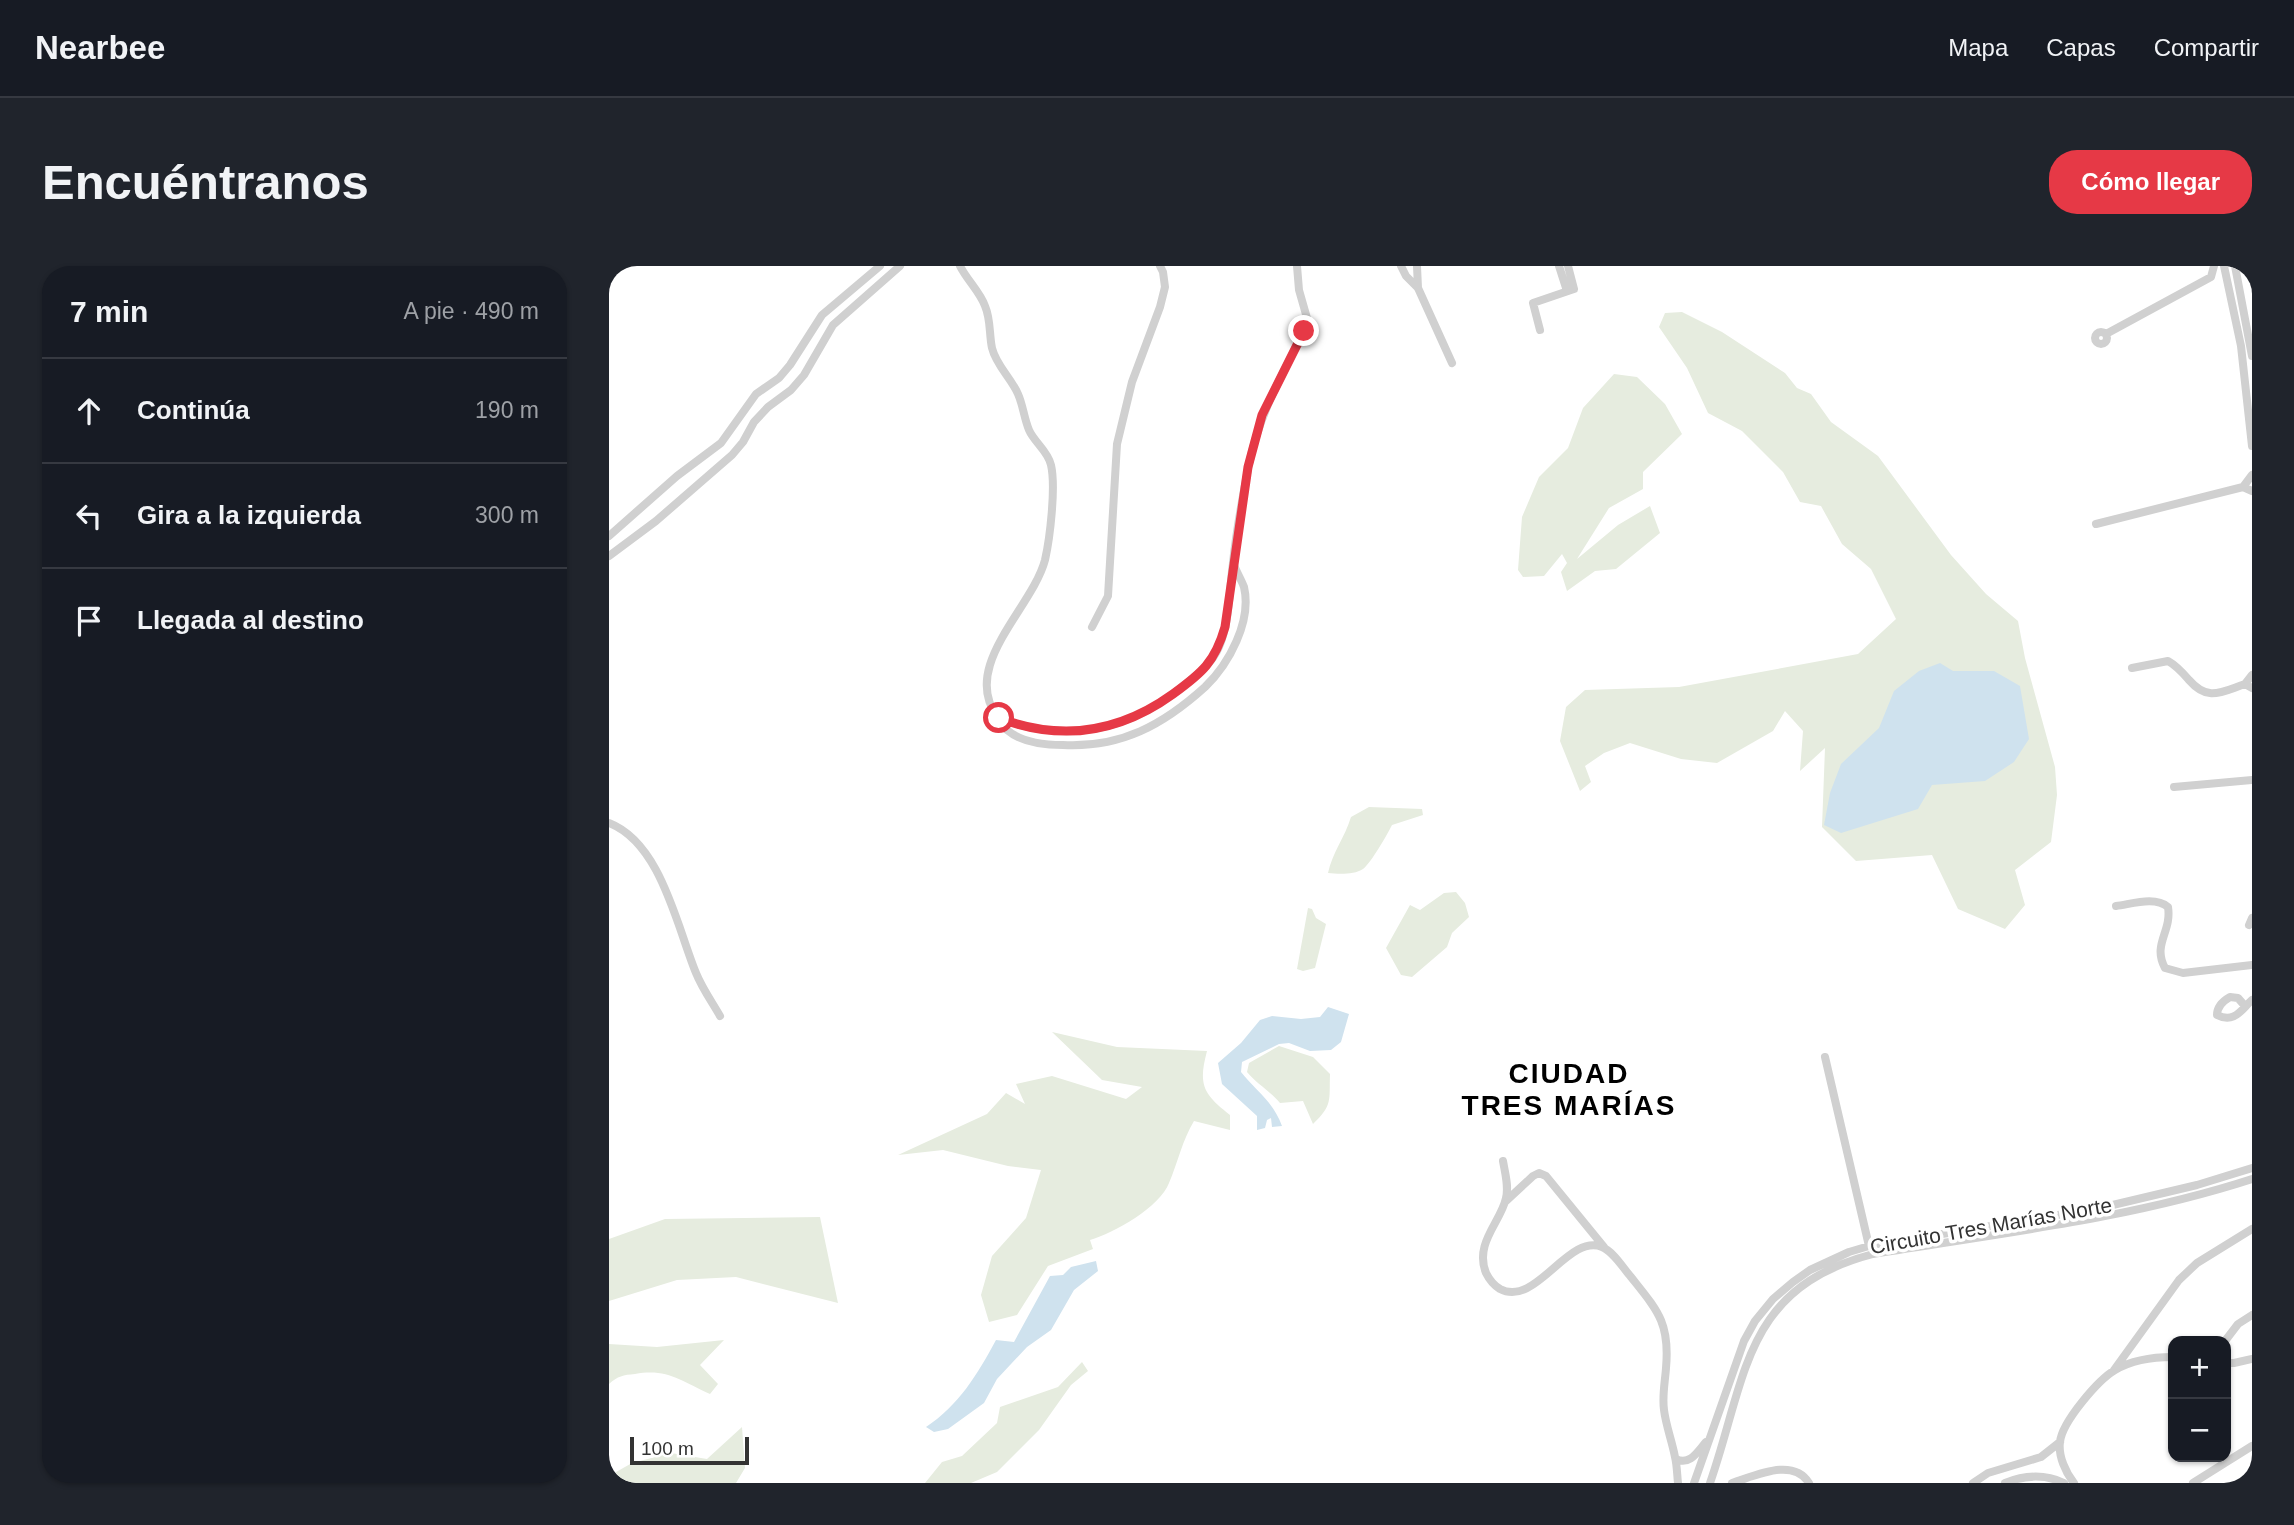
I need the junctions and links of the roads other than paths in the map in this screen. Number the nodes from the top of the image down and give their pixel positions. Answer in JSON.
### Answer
{"nodes":[{"id":1,"x":880,"y":266,"type":"edge"},
{"id":2,"x":900,"y":266,"type":"edge"},
{"id":3,"x":960,"y":266,"type":"edge"},
{"id":4,"x":1160,"y":266,"type":"edge"},
{"id":5,"x":1297,"y":266,"type":"edge"},
{"id":6,"x":1401,"y":266,"type":"edge"},
{"id":7,"x":1417,"y":266,"type":"edge"},
{"id":8,"x":1559,"y":266,"type":"edge"},
{"id":9,"x":1567,"y":266,"type":"edge"},
{"id":10,"x":2214,"y":266,"type":"edge"},
{"id":11,"x":2224,"y":266,"type":"edge"},
{"id":12,"x":2235,"y":266,"type":"edge"},
{"id":13,"x":2211,"y":277,"type":"junction"},
{"id":14,"x":2229,"y":284,"type":"junction"},
{"id":15,"x":1417,"y":288,"type":"junction"},
{"id":16,"x":1567,"y":291,"type":"junction"},
{"id":17,"x":1540,"y":330,"type":"dead end"},
{"id":18,"x":2106,"y":334,"type":"dead end"},
{"id":19,"x":2252,"y":356,"type":"edge"},
{"id":20,"x":1452,"y":363,"type":"dead end"},
{"id":21,"x":2252,"y":446,"type":"edge"},
{"id":22,"x":2252,"y":475,"type":"edge"},
{"id":23,"x":2243,"y":487,"type":"junction"},
{"id":24,"x":2252,"y":491,"type":"edge"},
{"id":25,"x":2096,"y":524,"type":"dead end"},
{"id":26,"x":609,"y":536,"type":"edge"},
{"id":27,"x":609,"y":556,"type":"edge"},
{"id":28,"x":1233,"y":563,"type":"junction"},
{"id":29,"x":1093,"y":626,"type":"dead end"},
{"id":30,"x":2132,"y":668,"type":"dead end"},
{"id":31,"x":2252,"y":675,"type":"edge"},
{"id":32,"x":2249,"y":686,"type":"edge"},
{"id":33,"x":999,"y":718,"type":"junction"},
{"id":34,"x":2252,"y":780,"type":"edge"},
{"id":35,"x":2173,"y":787,"type":"dead end"},
{"id":36,"x":609,"y":823,"type":"edge"},
{"id":37,"x":2116,"y":906,"type":"dead end"},
{"id":38,"x":2252,"y":965,"type":"edge"},
{"id":39,"x":720,"y":1016,"type":"dead end"},
{"id":40,"x":1825,"y":1057,"type":"dead end"},
{"id":41,"x":1503,"y":1161,"type":"dead end"},
{"id":42,"x":2252,"y":1168,"type":"edge"},
{"id":43,"x":2252,"y":1179,"type":"edge"},
{"id":44,"x":1506,"y":1201,"type":"junction"},
{"id":45,"x":2099,"y":1208,"type":"junction"},
{"id":46,"x":2100,"y":1218,"type":"junction"},
{"id":47,"x":2252,"y":1229,"type":"edge"},
{"id":48,"x":1869,"y":1246,"type":"junction"},
{"id":49,"x":1604,"y":1247,"type":"junction"},
{"id":50,"x":1809,"y":1270,"type":"junction"},
{"id":51,"x":1813,"y":1279,"type":"junction"},
{"id":52,"x":2252,"y":1315,"type":"edge"},
{"id":53,"x":2229,"y":1336,"type":"edge"},
{"id":54,"x":2168,"y":1357,"type":"edge"},
{"id":55,"x":2252,"y":1359,"type":"edge"},
{"id":56,"x":2231,"y":1363,"type":"edge"},
{"id":57,"x":2114,"y":1370,"type":"junction"},
{"id":58,"x":1712,"y":1434,"type":"junction"},
{"id":59,"x":2060,"y":1442,"type":"junction"},
{"id":60,"x":2252,"y":1446,"type":"edge"},
{"id":61,"x":1676,"y":1459,"type":"junction"},
{"id":62,"x":2195,"y":1482,"type":"edge"},
{"id":63,"x":1678,"y":1483,"type":"edge"},
{"id":64,"x":1694,"y":1483,"type":"edge"},
{"id":65,"x":1710,"y":1483,"type":"edge"},
{"id":66,"x":1732,"y":1483,"type":"edge"},
{"id":67,"x":1809,"y":1483,"type":"edge"},
{"id":68,"x":1973,"y":1483,"type":"edge"},
{"id":69,"x":2005,"y":1483,"type":"edge"},
{"id":70,"x":2064,"y":1483,"type":"edge"},
{"id":71,"x":2074,"y":1483,"type":"edge"},
{"id":72,"x":2210,"y":1483,"type":"edge"}],
"edges":[{"from":1,"to":26,"type":"street"},
{"from":2,"to":27,"type":"street"},
{"from":3,"to":33,"type":"street"},
{"from":4,"to":29,"type":"street"},
{"from":5,"to":28,"type":"street"},
{"from":6,"to":15,"type":"street"},
{"from":7,"to":15,"type":"street"},
{"from":8,"to":16,"type":"street"},
{"from":9,"to":16,"type":"street"},
{"from":10,"to":13,"type":"street"},
{"from":11,"to":14,"type":"street"},
{"from":12,"to":19,"type":"street"},
{"from":13,"to":14,"type":"street"},
{"from":13,"to":18,"type":"street"},
{"from":14,"to":21,"type":"street"},
{"from":15,"to":20,"type":"street"},
{"from":16,"to":17,"type":"street"},
{"from":22,"to":23,"type":"street"},
{"from":23,"to":24,"type":"street"},
{"from":23,"to":25,"type":"street"},
{"from":28,"to":33,"type":"street"},
{"from":28,"to":33,"type":"street"},
{"from":30,"to":32,"type":"street"},
{"from":31,"to":32,"type":"street"},
{"from":34,"to":35,"type":"street"},
{"from":36,"to":39,"type":"street"},
{"from":37,"to":38,"type":"street"},
{"from":40,"to":48,"type":"street"},
{"from":41,"to":44,"type":"street"},
{"from":42,"to":45,"type":"street","name":"Circuito Tres Marías Norte"},
{"from":43,"to":46,"type":"street","name":"Circuito Tres Marías Norte"},
{"from":44,"to":49,"type":"street"},
{"from":44,"to":49,"type":"street"},
{"from":45,"to":46,"type":"street"},
{"from":45,"to":48,"type":"street","name":"Circuito Tres Marías Norte"},
{"from":46,"to":51,"type":"street","name":"Circuito Tres Marías Norte"},
{"from":47,"to":57,"type":"street"},
{"from":48,"to":50,"type":"street","name":"Circuito Tres Marías Norte"},
{"from":49,"to":61,"type":"street"},
{"from":50,"to":51,"type":"street"},
{"from":50,"to":58,"type":"street","name":"Circuito Tres Marías Norte"},
{"from":51,"to":65,"type":"street","name":"Circuito Tres Marías Norte"},
{"from":52,"to":53,"type":"street"},
{"from":54,"to":57,"type":"street"},
{"from":55,"to":56,"type":"street"},
{"from":57,"to":59,"type":"street"},
{"from":58,"to":61,"type":"street"},
{"from":58,"to":64,"type":"street","name":"Circuito Tres Marías Norte"},
{"from":59,"to":68,"type":"street"},
{"from":59,"to":71,"type":"street"},
{"from":60,"to":62,"type":"street"},
{"from":61,"to":63,"type":"street"},
{"from":62,"to":72,"type":"street"},
{"from":66,"to":67,"type":"street"},
{"from":69,"to":70,"type":"street"}]}
